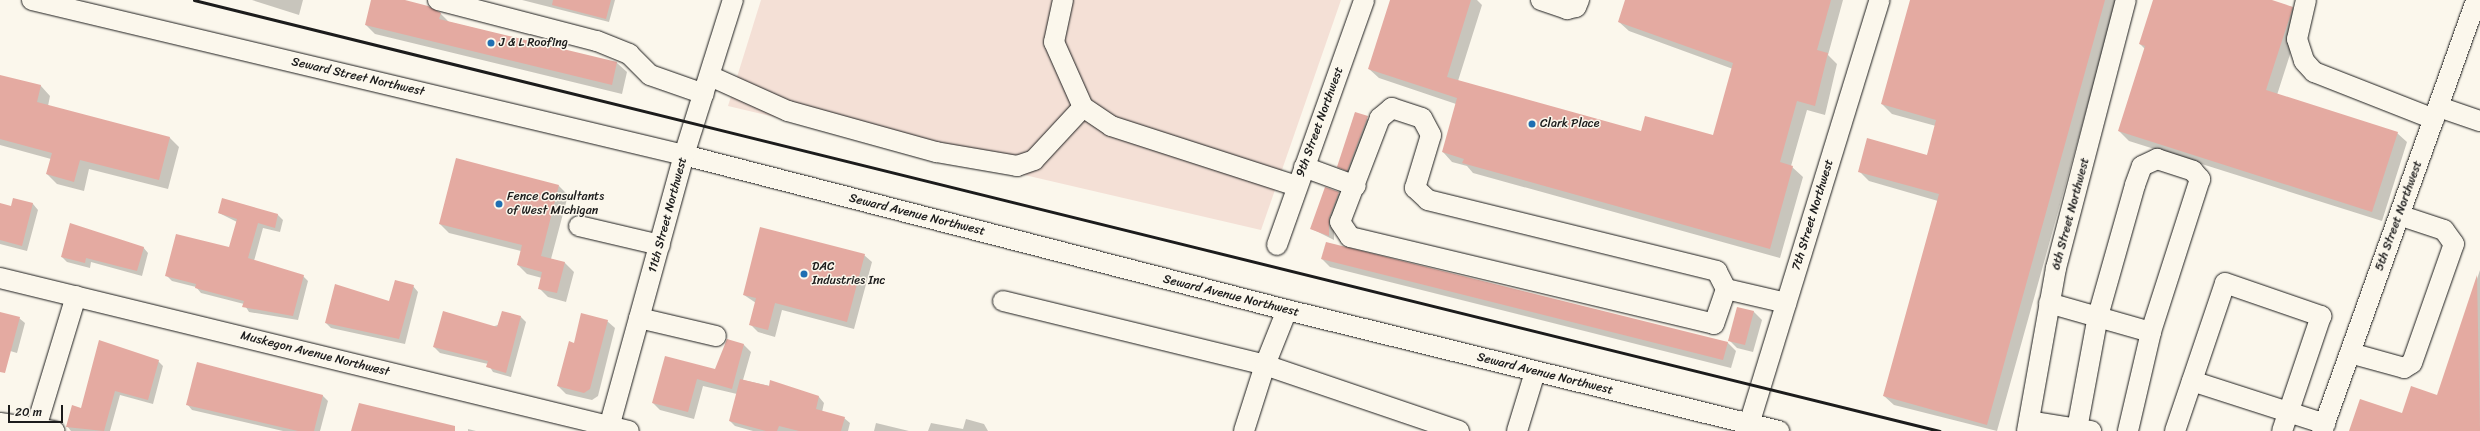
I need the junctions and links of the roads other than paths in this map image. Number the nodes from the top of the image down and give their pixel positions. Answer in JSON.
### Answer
{"nodes":[{"id":1,"x":32,"y":0,"type":"edge"},
{"id":2,"x":438,"y":0,"type":"edge"},
{"id":3,"x":733,"y":0,"type":"edge"},
{"id":4,"x":1063,"y":0,"type":"edge"},
{"id":5,"x":1364,"y":0,"type":"edge"},
{"id":6,"x":1541,"y":0,"type":"edge"},
{"id":7,"x":1579,"y":0,"type":"edge"},
{"id":8,"x":1880,"y":0,"type":"edge"},
{"id":9,"x":2126,"y":0,"type":"edge"},
{"id":10,"x":2306,"y":0,"type":"edge"},
{"id":11,"x":2476,"y":0,"type":"edge"},
{"id":12,"x":707,"y":85,"type":"junction"},
{"id":13,"x":1083,"y":107,"type":"junction"},
{"id":14,"x":2436,"y":113,"type":"junction"},
{"id":15,"x":2480,"y":121,"type":"edge"},
{"id":16,"x":684,"y":155,"type":"junction"},
{"id":17,"x":1304,"y":167,"type":"junction"},
{"id":18,"x":1297,"y":186,"type":"junction"},
{"id":19,"x":1356,"y":186,"type":"junction"},
{"id":20,"x":2399,"y":215,"type":"junction"},
{"id":21,"x":579,"y":226,"type":"dead end"},
{"id":22,"x":660,"y":245,"type":"junction"},
{"id":23,"x":1277,"y":245,"type":"dead end"},
{"id":24,"x":0,"y":278,"type":"edge"},
{"id":25,"x":1726,"y":289,"type":"junction"},
{"id":26,"x":76,"y":296,"type":"junction"},
{"id":27,"x":1003,"y":301,"type":"dead end"},
{"id":28,"x":1786,"y":303,"type":"junction"},
{"id":29,"x":2049,"y":303,"type":"junction"},
{"id":30,"x":1287,"y":310,"type":"junction"},
{"id":31,"x":2098,"y":316,"type":"junction"},
{"id":32,"x":639,"y":318,"type":"junction"},
{"id":33,"x":2151,"y":332,"type":"junction"},
{"id":34,"x":716,"y":336,"type":"dead end"},
{"id":35,"x":2350,"y":353,"type":"junction"},
{"id":36,"x":1265,"y":365,"type":"junction"},
{"id":37,"x":1535,"y":372,"type":"junction"},
{"id":38,"x":2192,"y":381,"type":"junction"},
{"id":39,"x":2288,"y":412,"type":"junction"},
{"id":40,"x":0,"y":423,"type":"edge"},
{"id":41,"x":2028,"y":426,"type":"edge"},
{"id":42,"x":2324,"y":427,"type":"edge"},
{"id":43,"x":1748,"y":428,"type":"edge"},
{"id":44,"x":42,"y":429,"type":"edge"},
{"id":45,"x":608,"y":429,"type":"edge"},
{"id":46,"x":2084,"y":430,"type":"edge"},
{"id":47,"x":629,"y":431,"type":"edge"},
{"id":48,"x":1244,"y":431,"type":"edge"},
{"id":49,"x":1459,"y":431,"type":"edge"},
{"id":50,"x":1517,"y":431,"type":"edge"},
{"id":51,"x":1779,"y":431,"type":"edge"},
{"id":52,"x":2128,"y":431,"type":"edge"},
{"id":53,"x":2175,"y":431,"type":"edge"},
{"id":54,"x":2282,"y":431,"type":"edge"}],
"edges":[{"from":1,"to":16,"type":"street","name":"Seward Street Northwest"},
{"from":2,"to":12,"type":"street"},
{"from":3,"to":12,"type":"street","name":"11th Street Northwest"},
{"from":4,"to":13,"type":"street"},
{"from":5,"to":17,"type":"street","name":"9th Street Northwest"},
{"from":6,"to":7,"type":"street"},
{"from":8,"to":28,"type":"street","name":"7th Street Northwest"},
{"from":9,"to":29,"type":"street","name":"6th Street Northwest"},
{"from":10,"to":14,"type":"street"},
{"from":11,"to":14,"type":"street","name":"5th Street Northwest"},
{"from":12,"to":13,"type":"street"},
{"from":12,"to":16,"type":"street","name":"11th Street Northwest"},
{"from":13,"to":18,"type":"street"},
{"from":14,"to":15,"type":"street"},
{"from":14,"to":20,"type":"street","name":"5th Street Northwest"},
{"from":16,"to":22,"type":"street","name":"11th Street Northwest"},
{"from":16,"to":30,"type":"street","name":"Seward Avenue Northwest"},
{"from":17,"to":18,"type":"street","name":"9th Street Northwest"},
{"from":17,"to":19,"type":"street"},
{"from":18,"to":23,"type":"street","name":"9th Street Northwest"},
{"from":19,"to":25,"type":"street"},
{"from":19,"to":25,"type":"street"},
{"from":20,"to":35,"type":"street","name":"5th Street Northwest"},
{"from":20,"to":35,"type":"street"},
{"from":21,"to":22,"type":"street"},
{"from":22,"to":32,"type":"street","name":"11th Street Northwest"},
{"from":24,"to":26,"type":"street","name":"Muskegon Avenue Northwest"},
{"from":25,"to":28,"type":"street"},
{"from":26,"to":44,"type":"street"},
{"from":26,"to":45,"type":"street","name":"Muskegon Avenue Northwest"},
{"from":27,"to":36,"type":"street"},
{"from":28,"to":43,"type":"street","name":"7th Street Northwest"},
{"from":29,"to":31,"type":"street"},
{"from":29,"to":41,"type":"street","name":"6th Street Northwest"},
{"from":30,"to":36,"type":"street"},
{"from":30,"to":37,"type":"street","name":"Seward Avenue Northwest"},
{"from":31,"to":33,"type":"street"},
{"from":31,"to":33,"type":"street"},
{"from":31,"to":46,"type":"street"},
{"from":32,"to":34,"type":"street"},
{"from":32,"to":45,"type":"street","name":"11th Street Northwest"},
{"from":33,"to":52,"type":"street"},
{"from":35,"to":42,"type":"street","name":"5th Street Northwest"},
{"from":36,"to":48,"type":"street"},
{"from":36,"to":49,"type":"street"},
{"from":37,"to":43,"type":"street","name":"Seward Avenue Northwest"},
{"from":37,"to":50,"type":"street"},
{"from":38,"to":39,"type":"street"},
{"from":38,"to":39,"type":"street"},
{"from":38,"to":53,"type":"street"},
{"from":39,"to":42,"type":"street"},
{"from":39,"to":54,"type":"street"},
{"from":40,"to":44,"type":"street"},
{"from":41,"to":46,"type":"street"},
{"from":43,"to":51,"type":"street","name":"Seward Avenue Northwest"},
{"from":45,"to":47,"type":"street","name":"Muskegon Avenue Northwest"}]}
